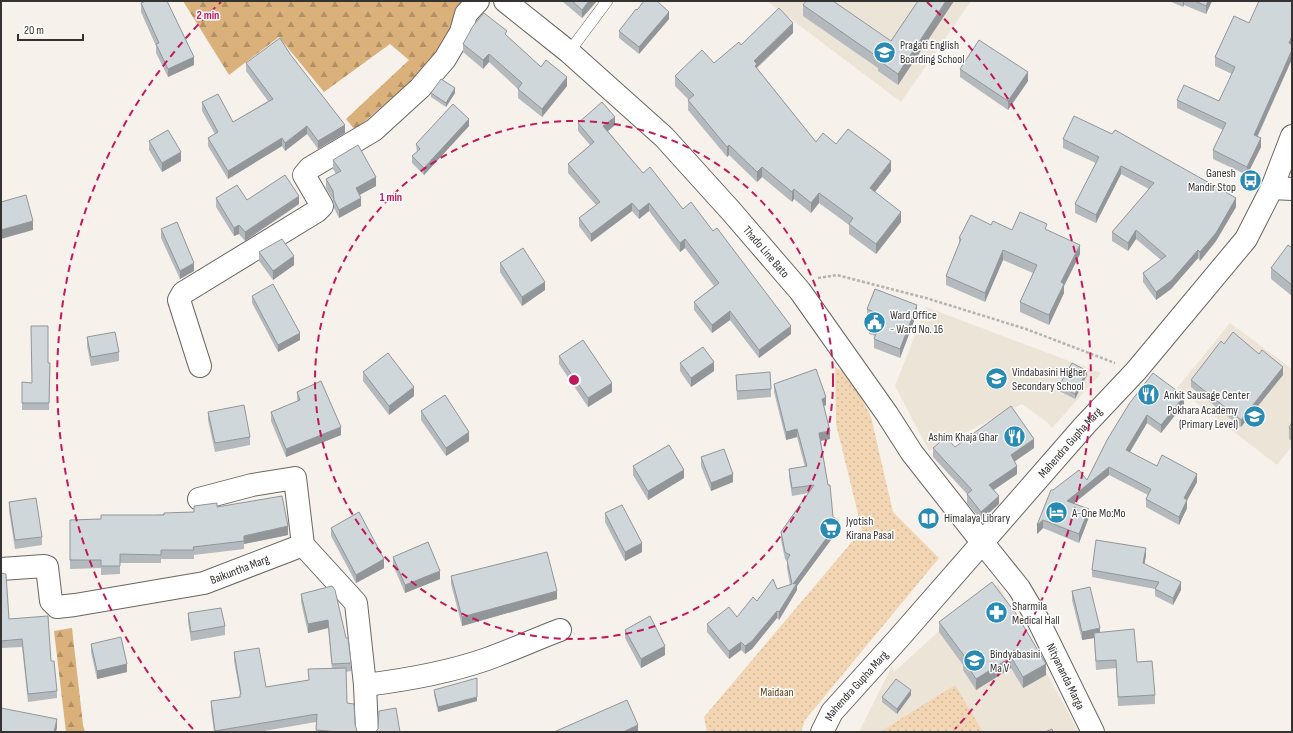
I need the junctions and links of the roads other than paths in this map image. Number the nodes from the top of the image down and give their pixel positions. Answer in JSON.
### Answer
{"nodes":[{"id":1,"x":478,"y":1,"type":"edge"},
{"id":2,"x":505,"y":1,"type":"edge"},
{"id":3,"x":608,"y":1,"type":"edge"},
{"id":4,"x":569,"y":52,"type":"junction"},
{"id":5,"x":1292,"y":136,"type":"edge"},
{"id":6,"x":1282,"y":189,"type":"edge"},
{"id":7,"x":200,"y":366,"type":"dead end"},
{"id":8,"x":199,"y":499,"type":"dead end"},
{"id":9,"x":982,"y":542,"type":"junction"},
{"id":10,"x":303,"y":545,"type":"junction"},
{"id":11,"x":1,"y":569,"type":"edge"},
{"id":12,"x":560,"y":630,"type":"dead end"},
{"id":13,"x":365,"y":686,"type":"junction"},
{"id":14,"x":368,"y":732,"type":"edge"},
{"id":15,"x":822,"y":732,"type":"edge"},
{"id":16,"x":1093,"y":732,"type":"edge"}],
"edges":[{"from":1,"to":7,"type":"street"},
{"from":2,"to":4,"type":"street","name":"Thado Line Bato"},
{"from":3,"to":4,"type":"lane"},
{"from":4,"to":9,"type":"street","name":"Thado Line Bato"},
{"from":5,"to":6,"type":"street","name":"Mahendra Gupha Marg"},
{"from":6,"to":9,"type":"street","name":"Mahendra Gupha Marg"},
{"from":8,"to":10,"type":"street"},
{"from":9,"to":15,"type":"street","name":"Mahendra Gupha Marg"},
{"from":9,"to":16,"type":"street","name":"Nityananda Marga"},
{"from":10,"to":11,"type":"street","name":"Baikuntha Marg"},
{"from":10,"to":13,"type":"street"},
{"from":12,"to":13,"type":"street"},
{"from":13,"to":14,"type":"street"}]}
